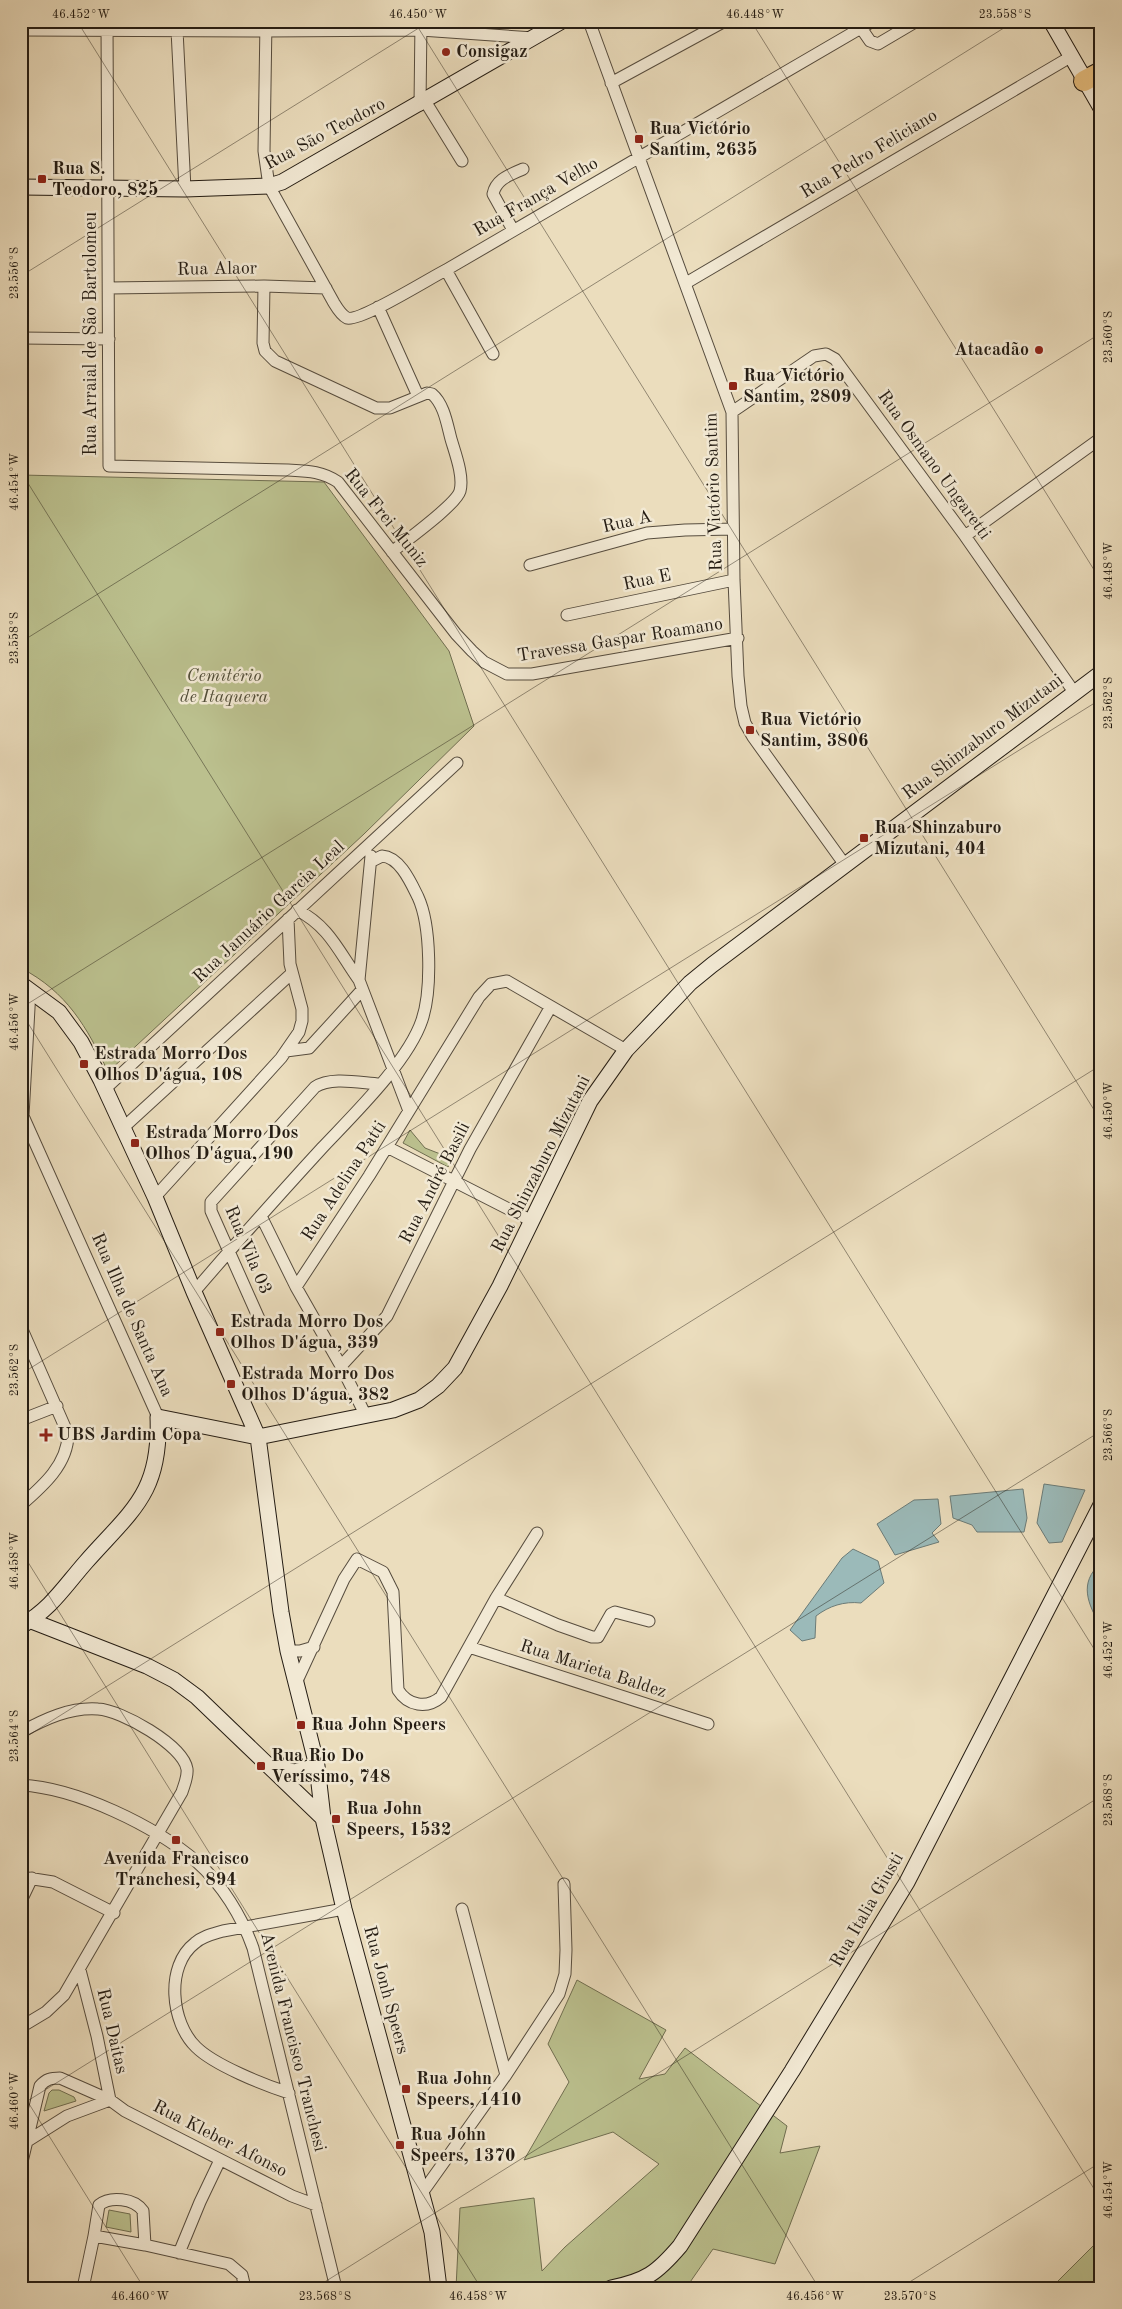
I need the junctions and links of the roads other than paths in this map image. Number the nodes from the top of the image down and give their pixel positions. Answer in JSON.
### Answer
{"nodes":[{"id":1,"x":562,"y":21,"type":"edge"},
{"id":2,"x":589,"y":21,"type":"edge"},
{"id":3,"x":725,"y":21,"type":"edge"},
{"id":4,"x":873,"y":21,"type":"edge"},
{"id":5,"x":917,"y":21,"type":"edge"},
{"id":6,"x":1051,"y":21,"type":"edge"},
{"id":7,"x":421,"y":25,"type":"edge"},
{"id":8,"x":107,"y":26,"type":"edge"},
{"id":9,"x":266,"y":26,"type":"edge"},
{"id":10,"x":343,"y":26,"type":"edge"},
{"id":11,"x":861,"y":28,"type":"junction"},
{"id":12,"x":21,"y":30,"type":"edge"},
{"id":13,"x":176,"y":30,"type":"junction"},
{"id":14,"x":533,"y":38,"type":"junction"},
{"id":15,"x":1072,"y":56,"type":"junction"},
{"id":16,"x":1092,"y":76,"type":"edge"},
{"id":17,"x":611,"y":83,"type":"junction"},
{"id":18,"x":422,"y":103,"type":"junction"},
{"id":19,"x":1101,"y":108,"type":"edge"},
{"id":20,"x":637,"y":158,"type":"junction"},
{"id":21,"x":462,"y":162,"type":"dead end"},
{"id":22,"x":522,"y":169,"type":"dead end"},
{"id":23,"x":269,"y":186,"type":"junction"},
{"id":24,"x":21,"y":187,"type":"edge"},
{"id":25,"x":108,"y":187,"type":"junction"},
{"id":26,"x":185,"y":189,"type":"junction"},
{"id":27,"x":514,"y":230,"type":"junction"},
{"id":28,"x":446,"y":270,"type":"junction"},
{"id":29,"x":686,"y":283,"type":"junction"},
{"id":30,"x":264,"y":286,"type":"junction"},
{"id":31,"x":109,"y":288,"type":"junction"},
{"id":32,"x":326,"y":288,"type":"junction"},
{"id":33,"x":378,"y":307,"type":"junction"},
{"id":34,"x":21,"y":338,"type":"edge"},
{"id":35,"x":109,"y":338,"type":"junction"},
{"id":36,"x":493,"y":354,"type":"dead end"},
{"id":37,"x":418,"y":396,"type":"junction"},
{"id":38,"x":732,"y":412,"type":"junction"},
{"id":39,"x":1101,"y":438,"type":"edge"},
{"id":40,"x":109,"y":466,"type":"joint"},
{"id":41,"x":733,"y":529,"type":"junction"},
{"id":42,"x":965,"y":536,"type":"junction"},
{"id":43,"x":392,"y":552,"type":"junction"},
{"id":44,"x":530,"y":565,"type":"dead end"},
{"id":45,"x":734,"y":580,"type":"junction"},
{"id":46,"x":567,"y":615,"type":"dead end"},
{"id":47,"x":738,"y":638,"type":"junction"},
{"id":48,"x":1101,"y":673,"type":"edge"},
{"id":49,"x":507,"y":674,"type":"joint"},
{"id":50,"x":1074,"y":692,"type":"junction"},
{"id":51,"x":457,"y":763,"type":"dead end"},
{"id":52,"x":369,"y":844,"type":"junction"},
{"id":53,"x":377,"y":859,"type":"junction"},
{"id":54,"x":845,"y":865,"type":"junction"},
{"id":55,"x":297,"y":910,"type":"junction"},
{"id":56,"x":288,"y":919,"type":"junction"},
{"id":57,"x":292,"y":973,"type":"junction"},
{"id":58,"x":360,"y":985,"type":"junction"},
{"id":59,"x":26,"y":987,"type":"edge"},
{"id":60,"x":550,"y":1008,"type":"junction"},
{"id":61,"x":626,"y":1050,"type":"junction"},
{"id":62,"x":286,"y":1051,"type":"junction"},
{"id":63,"x":393,"y":1068,"type":"junction"},
{"id":64,"x":380,"y":1084,"type":"junction"},
{"id":65,"x":106,"y":1088,"type":"junction"},
{"id":66,"x":409,"y":1111,"type":"junction"},
{"id":67,"x":22,"y":1118,"type":"edge"},
{"id":68,"x":124,"y":1127,"type":"junction"},
{"id":69,"x":387,"y":1147,"type":"junction"},
{"id":70,"x":453,"y":1181,"type":"junction"},
{"id":71,"x":155,"y":1197,"type":"junction"},
{"id":72,"x":261,"y":1216,"type":"junction"},
{"id":73,"x":532,"y":1221,"type":"junction"},
{"id":74,"x":228,"y":1252,"type":"junction"},
{"id":75,"x":296,"y":1287,"type":"junction"},
{"id":76,"x":194,"y":1292,"type":"junction"},
{"id":77,"x":260,"y":1321,"type":"dead end"},
{"id":78,"x":21,"y":1327,"type":"edge"},
{"id":79,"x":341,"y":1366,"type":"junction"},
{"id":80,"x":57,"y":1406,"type":"junction"},
{"id":81,"x":366,"y":1416,"type":"junction"},
{"id":82,"x":158,"y":1417,"type":"junction"},
{"id":83,"x":21,"y":1420,"type":"edge"},
{"id":84,"x":258,"y":1437,"type":"junction"},
{"id":85,"x":21,"y":1505,"type":"edge"},
{"id":86,"x":1101,"y":1506,"type":"edge"},
{"id":87,"x":537,"y":1533,"type":"dead end"},
{"id":88,"x":496,"y":1598,"type":"junction"},
{"id":89,"x":24,"y":1621,"type":"edge"},
{"id":90,"x":649,"y":1621,"type":"dead end"},
{"id":91,"x":314,"y":1647,"type":"junction"},
{"id":92,"x":469,"y":1648,"type":"junction"},
{"id":93,"x":288,"y":1650,"type":"junction"},
{"id":94,"x":296,"y":1683,"type":"junction"},
{"id":95,"x":708,"y":1724,"type":"dead end"},
{"id":96,"x":21,"y":1732,"type":"edge"},
{"id":97,"x":268,"y":1764,"type":"junction"},
{"id":98,"x":317,"y":1766,"type":"junction"},
{"id":99,"x":21,"y":1785,"type":"edge"},
{"id":100,"x":323,"y":1818,"type":"junction"},
{"id":101,"x":157,"y":1834,"type":"junction"},
{"id":102,"x":27,"y":1878,"type":"edge"},
{"id":103,"x":564,"y":1884,"type":"dead end"},
{"id":104,"x":21,"y":1901,"type":"edge"},
{"id":105,"x":344,"y":1909,"type":"junction"},
{"id":106,"x":462,"y":1909,"type":"dead end"},
{"id":107,"x":114,"y":1913,"type":"junction"},
{"id":108,"x":246,"y":1927,"type":"junction"},
{"id":109,"x":80,"y":1970,"type":"junction"},
{"id":110,"x":21,"y":2027,"type":"edge"},
{"id":111,"x":506,"y":2075,"type":"junction"},
{"id":112,"x":289,"y":2093,"type":"junction"},
{"id":113,"x":110,"y":2100,"type":"junction"},
{"id":114,"x":29,"y":2140,"type":"junction"},
{"id":115,"x":220,"y":2160,"type":"junction"},
{"id":116,"x":21,"y":2166,"type":"edge"},
{"id":117,"x":422,"y":2193,"type":"junction"},
{"id":118,"x":316,"y":2205,"type":"junction"},
{"id":119,"x":94,"y":2236,"type":"junction"},
{"id":120,"x":145,"y":2245,"type":"junction"},
{"id":121,"x":179,"y":2253,"type":"junction"},
{"id":122,"x":82,"y":2288,"type":"edge"},
{"id":123,"x":245,"y":2288,"type":"edge"},
{"id":124,"x":336,"y":2288,"type":"edge"},
{"id":125,"x":439,"y":2288,"type":"edge"},
{"id":126,"x":611,"y":2288,"type":"edge"}],
"edges":[{"from":1,"to":14,"type":"street","name":"Rua São Teodoro"},
{"from":2,"to":17,"type":"street","name":"Rua Victório Santim"},
{"from":3,"to":17,"type":"street"},
{"from":4,"to":11,"type":"street","name":"Rua França Velho"},
{"from":5,"to":11,"type":"street"},
{"from":6,"to":15,"type":"street"},
{"from":7,"to":10,"type":"street"},
{"from":7,"to":14,"type":"street"},
{"from":7,"to":18,"type":"street"},
{"from":8,"to":12,"type":"street"},
{"from":8,"to":13,"type":"street"},
{"from":8,"to":25,"type":"street","name":"Rua Arraial de São Bartolomeu"},
{"from":9,"to":10,"type":"street"},
{"from":9,"to":13,"type":"street"},
{"from":9,"to":23,"type":"street"},
{"from":11,"to":20,"type":"street","name":"Rua França Velho"},
{"from":13,"to":26,"type":"street"},
{"from":14,"to":18,"type":"street","name":"Rua São Teodoro"},
{"from":15,"to":16,"type":"street"},
{"from":15,"to":29,"type":"street","name":"Rua Pedro Feliciano"},
{"from":16,"to":19,"type":"street"},
{"from":17,"to":20,"type":"street","name":"Rua Victório Santim"},
{"from":18,"to":21,"type":"street"},
{"from":18,"to":23,"type":"street","name":"Rua São Teodoro"},
{"from":20,"to":27,"type":"street","name":"Rua França Velho"},
{"from":20,"to":29,"type":"street","name":"Rua Victório Santim"},
{"from":22,"to":27,"type":"street"},
{"from":23,"to":26,"type":"street","name":"Rua São Teodoro"},
{"from":23,"to":32,"type":"street","name":"Rua França Velho"},
{"from":24,"to":25,"type":"street","name":"Rua São Teodoro"},
{"from":25,"to":26,"type":"street","name":"Rua São Teodoro"},
{"from":25,"to":31,"type":"street","name":"Rua Arraial de São Bartolomeu"},
{"from":27,"to":28,"type":"street","name":"Rua França Velho"},
{"from":28,"to":33,"type":"street","name":"Rua França Velho"},
{"from":28,"to":36,"type":"street"},
{"from":29,"to":38,"type":"street","name":"Rua Victório Santim"},
{"from":30,"to":31,"type":"street","name":"Rua Alaor"},
{"from":30,"to":32,"type":"street","name":"Rua Alaor"},
{"from":30,"to":37,"type":"street"},
{"from":31,"to":35,"type":"street","name":"Rua Arraial de São Bartolomeu"},
{"from":32,"to":33,"type":"street","name":"Rua França Velho"},
{"from":33,"to":37,"type":"street"},
{"from":34,"to":35,"type":"street"},
{"from":35,"to":40,"type":"street","name":"Rua Arraial de São Bartolomeu"},
{"from":37,"to":43,"type":"street"},
{"from":38,"to":41,"type":"street","name":"Rua Victório Santim"},
{"from":38,"to":42,"type":"street","name":"Rua Osmano Ungaretti"},
{"from":39,"to":42,"type":"street"},
{"from":40,"to":43,"type":"street","name":"Rua Frei Muniz"},
{"from":41,"to":44,"type":"street","name":"Rua A"},
{"from":41,"to":45,"type":"street","name":"Rua Victório Santim"},
{"from":42,"to":50,"type":"street","name":"Rua Osmano Ungaretti"},
{"from":43,"to":49,"type":"street","name":"Rua Frei Muniz"},
{"from":45,"to":46,"type":"street","name":"Rua E"},
{"from":45,"to":47,"type":"street","name":"Rua Victório Santim"},
{"from":47,"to":49,"type":"street","name":"Travessa Gaspar Roamano"},
{"from":47,"to":54,"type":"street","name":"Rua Victório Santim"},
{"from":48,"to":50,"type":"street","name":"Rua Shinzaburo Mizutani"},
{"from":50,"to":54,"type":"street","name":"Rua Shinzaburo Mizutani"},
{"from":51,"to":52,"type":"street","name":"Rua Januário Garcia Leal"},
{"from":52,"to":53,"type":"street"},
{"from":52,"to":55,"type":"street","name":"Rua Januário Garcia Leal"},
{"from":53,"to":58,"type":"street"},
{"from":53,"to":63,"type":"street"},
{"from":54,"to":61,"type":"street","name":"Rua Shinzaburo Mizutani"},
{"from":55,"to":56,"type":"street","name":"Rua Januário Garcia Leal"},
{"from":55,"to":58,"type":"street"},
{"from":56,"to":57,"type":"street"},
{"from":56,"to":65,"type":"street","name":"Rua Januário Garcia Leal"},
{"from":57,"to":62,"type":"street"},
{"from":57,"to":68,"type":"street"},
{"from":58,"to":62,"type":"street"},
{"from":58,"to":63,"type":"street"},
{"from":59,"to":65,"type":"street","name":"Rua Jonh Speers"},
{"from":59,"to":67,"type":"street","name":"Rua Ilha de Santa Ana"},
{"from":60,"to":61,"type":"street"},
{"from":60,"to":66,"type":"street","name":"Rua Adelina Patti"},
{"from":60,"to":70,"type":"street","name":"Rua André Basili"},
{"from":61,"to":73,"type":"street","name":"Rua Shinzaburo Mizutani"},
{"from":62,"to":71,"type":"street"},
{"from":63,"to":64,"type":"street"},
{"from":63,"to":66,"type":"street"},
{"from":64,"to":72,"type":"street"},
{"from":64,"to":74,"type":"street","name":"Rua Vila 03"},
{"from":65,"to":68,"type":"street","name":"Rua Jonh Speers"},
{"from":66,"to":69,"type":"street","name":"Rua Adelina Patti"},
{"from":67,"to":82,"type":"street","name":"Rua Ilha de Santa Ana"},
{"from":68,"to":71,"type":"street","name":"Rua Jonh Speers"},
{"from":69,"to":70,"type":"street"},
{"from":69,"to":75,"type":"street","name":"Rua Adelina Patti"},
{"from":70,"to":73,"type":"street"},
{"from":70,"to":79,"type":"street","name":"Rua André Basili"},
{"from":71,"to":76,"type":"street","name":"Rua Jonh Speers"},
{"from":72,"to":74,"type":"street"},
{"from":72,"to":75,"type":"street"},
{"from":73,"to":81,"type":"street","name":"Rua Shinzaburo Mizutani"},
{"from":74,"to":76,"type":"street"},
{"from":74,"to":77,"type":"street","name":"Rua Vila 03"},
{"from":75,"to":79,"type":"street"},
{"from":76,"to":84,"type":"street","name":"Rua Jonh Speers"},
{"from":78,"to":80,"type":"street"},
{"from":79,"to":81,"type":"street"},
{"from":80,"to":83,"type":"street"},
{"from":80,"to":85,"type":"street"},
{"from":81,"to":84,"type":"street","name":"Rua Shinzaburo Mizutani"},
{"from":82,"to":84,"type":"street","name":"Rua Shinzaburo Mizutani"},
{"from":82,"to":89,"type":"street","name":"Rua Ilha de Santa Ana"},
{"from":84,"to":93,"type":"street","name":"Rua Jonh Speers"},
{"from":86,"to":126,"type":"street","name":"Rua Italia Giusti"},
{"from":87,"to":88,"type":"street"},
{"from":88,"to":90,"type":"street"},
{"from":88,"to":92,"type":"street"},
{"from":89,"to":97,"type":"street"},
{"from":91,"to":92,"type":"street"},
{"from":91,"to":93,"type":"street"},
{"from":91,"to":94,"type":"street"},
{"from":92,"to":95,"type":"street","name":"Rua Marieta Baldez"},
{"from":93,"to":94,"type":"street","name":"Rua Jonh Speers"},
{"from":94,"to":98,"type":"street","name":"Rua Jonh Speers"},
{"from":96,"to":101,"type":"street"},
{"from":97,"to":98,"type":"street"},
{"from":97,"to":100,"type":"street"},
{"from":98,"to":100,"type":"street","name":"Rua Jonh Speers"},
{"from":99,"to":101,"type":"street","name":"Avenida Francisco Tranchesi"},
{"from":100,"to":105,"type":"street","name":"Rua Jonh Speers"},
{"from":101,"to":107,"type":"street"},
{"from":101,"to":108,"type":"street","name":"Avenida Francisco Tranchesi"},
{"from":102,"to":104,"type":"street"},
{"from":102,"to":107,"type":"street"},
{"from":103,"to":111,"type":"street"},
{"from":105,"to":108,"type":"street"},
{"from":105,"to":117,"type":"street","name":"Rua Jonh Speers"},
{"from":106,"to":111,"type":"street"},
{"from":107,"to":109,"type":"street"},
{"from":108,"to":112,"type":"street","name":"Avenida Francisco Tranchesi"},
{"from":108,"to":112,"type":"street"},
{"from":109,"to":110,"type":"street"},
{"from":109,"to":113,"type":"street","name":"Rua Daitas"},
{"from":111,"to":117,"type":"street"},
{"from":112,"to":118,"type":"street","name":"Avenida Francisco Tranchesi"},
{"from":113,"to":114,"type":"street"},
{"from":113,"to":114,"type":"street","name":"Rua Kleber Afonso"},
{"from":113,"to":115,"type":"street","name":"Rua Kleber Afonso"},
{"from":114,"to":116,"type":"street","name":"Rua Kleber Afonso"},
{"from":115,"to":118,"type":"street","name":"Rua Kleber Afonso"},
{"from":115,"to":121,"type":"street"},
{"from":117,"to":125,"type":"street","name":"Rua Jonh Speers"},
{"from":118,"to":124,"type":"street","name":"Avenida Francisco Tranchesi"},
{"from":119,"to":120,"type":"street"},
{"from":119,"to":120,"type":"street"},
{"from":119,"to":122,"type":"street"},
{"from":120,"to":121,"type":"street"},
{"from":121,"to":123,"type":"street"}]}
